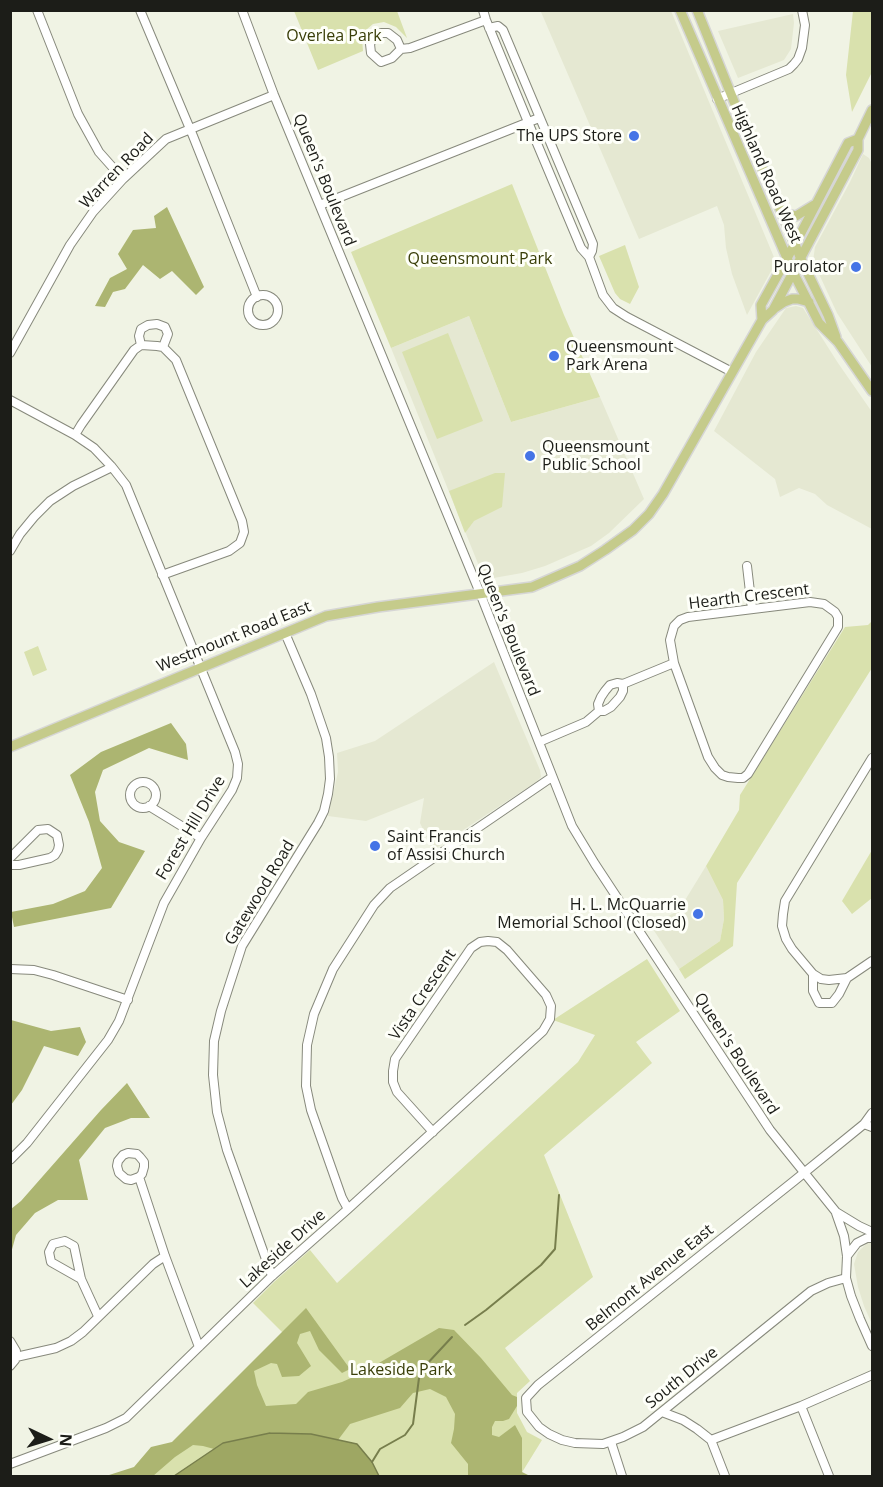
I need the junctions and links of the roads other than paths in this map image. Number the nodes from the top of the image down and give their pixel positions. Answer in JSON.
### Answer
{"nodes":[{"id":1,"x":37,"y":10,"type":"edge"},
{"id":2,"x":140,"y":10,"type":"edge"},
{"id":3,"x":242,"y":10,"type":"edge"},
{"id":4,"x":483,"y":10,"type":"edge"},
{"id":5,"x":680,"y":10,"type":"edge"},
{"id":6,"x":697,"y":10,"type":"edge"},
{"id":7,"x":802,"y":10,"type":"edge"},
{"id":8,"x":487,"y":24,"type":"junction"},
{"id":9,"x":401,"y":49,"type":"dead end"},
{"id":10,"x":731,"y":93,"type":"junction"},
{"id":11,"x":274,"y":95,"type":"junction"},
{"id":12,"x":717,"y":99,"type":"junction"},
{"id":13,"x":873,"y":110,"type":"edge"},
{"id":14,"x":539,"y":118,"type":"junction"},
{"id":15,"x":528,"y":122,"type":"junction"},
{"id":16,"x":190,"y":129,"type":"junction"},
{"id":17,"x":858,"y":138,"type":"junction"},
{"id":18,"x":123,"y":179,"type":"junction"},
{"id":19,"x":816,"y":203,"type":"junction"},
{"id":20,"x":320,"y":206,"type":"junction"},
{"id":21,"x":782,"y":213,"type":"junction"},
{"id":22,"x":795,"y":244,"type":"junction"},
{"id":23,"x":589,"y":257,"type":"junction"},
{"id":24,"x":800,"y":257,"type":"junction"},
{"id":25,"x":787,"y":258,"type":"junction"},
{"id":26,"x":792,"y":272,"type":"junction"},
{"id":27,"x":256,"y":297,"type":"dead end"},
{"id":28,"x":809,"y":302,"type":"junction"},
{"id":29,"x":773,"y":310,"type":"junction"},
{"id":30,"x":762,"y":320,"type":"junction"},
{"id":31,"x":838,"y":342,"type":"junction"},
{"id":32,"x":141,"y":345,"type":"junction"},
{"id":33,"x":164,"y":348,"type":"junction"},
{"id":34,"x":10,"y":353,"type":"edge"},
{"id":35,"x":732,"y":372,"type":"junction"},
{"id":36,"x":873,"y":391,"type":"edge"},
{"id":37,"x":10,"y":400,"type":"edge"},
{"id":38,"x":75,"y":435,"type":"junction"},
{"id":39,"x":112,"y":467,"type":"junction"},
{"id":40,"x":10,"y":551,"type":"edge"},
{"id":41,"x":747,"y":567,"type":"dead end"},
{"id":42,"x":162,"y":575,"type":"junction"},
{"id":43,"x":480,"y":593,"type":"junction"},
{"id":44,"x":752,"y":609,"type":"junction"},
{"id":45,"x":285,"y":633,"type":"junction"},
{"id":46,"x":674,"y":663,"type":"junction"},
{"id":47,"x":199,"y":668,"type":"junction"},
{"id":48,"x":623,"y":684,"type":"junction"},
{"id":49,"x":599,"y":711,"type":"junction"},
{"id":50,"x":539,"y":742,"type":"junction"},
{"id":51,"x":10,"y":747,"type":"edge"},
{"id":52,"x":873,"y":758,"type":"edge"},
{"id":53,"x":552,"y":777,"type":"junction"},
{"id":54,"x":149,"y":806,"type":"dead end"},
{"id":55,"x":201,"y":838,"type":"junction"},
{"id":56,"x":10,"y":858,"type":"edge"},
{"id":57,"x":10,"y":865,"type":"edge"},
{"id":58,"x":873,"y":961,"type":"edge"},
{"id":59,"x":10,"y":969,"type":"edge"},
{"id":60,"x":813,"y":974,"type":"junction"},
{"id":61,"x":847,"y":978,"type":"junction"},
{"id":62,"x":128,"y":1000,"type":"junction"},
{"id":63,"x":550,"y":1019,"type":"joint"},
{"id":64,"x":873,"y":1113,"type":"edge"},
{"id":65,"x":864,"y":1124,"type":"junction"},
{"id":66,"x":873,"y":1127,"type":"edge"},
{"id":67,"x":432,"y":1132,"type":"junction"},
{"id":68,"x":10,"y":1160,"type":"edge"},
{"id":69,"x":803,"y":1173,"type":"junction"},
{"id":70,"x":139,"y":1177,"type":"dead end"},
{"id":71,"x":348,"y":1209,"type":"junction"},
{"id":72,"x":836,"y":1212,"type":"junction"},
{"id":73,"x":873,"y":1232,"type":"edge"},
{"id":74,"x":873,"y":1238,"type":"edge"},
{"id":75,"x":165,"y":1256,"type":"junction"},
{"id":76,"x":847,"y":1256,"type":"junction"},
{"id":77,"x":272,"y":1276,"type":"junction"},
{"id":78,"x":846,"y":1278,"type":"junction"},
{"id":79,"x":81,"y":1279,"type":"junction"},
{"id":80,"x":98,"y":1316,"type":"junction"},
{"id":81,"x":10,"y":1341,"type":"edge"},
{"id":82,"x":873,"y":1346,"type":"edge"},
{"id":83,"x":198,"y":1347,"type":"junction"},
{"id":84,"x":16,"y":1357,"type":"junction"},
{"id":85,"x":10,"y":1366,"type":"edge"},
{"id":86,"x":873,"y":1375,"type":"edge"},
{"id":87,"x":801,"y":1406,"type":"junction"},
{"id":88,"x":527,"y":1412,"type":"joint"},
{"id":89,"x":662,"y":1412,"type":"junction"},
{"id":90,"x":711,"y":1440,"type":"junction"},
{"id":91,"x":611,"y":1442,"type":"junction"},
{"id":92,"x":10,"y":1464,"type":"edge"},
{"id":93,"x":622,"y":1476,"type":"edge"},
{"id":94,"x":725,"y":1476,"type":"edge"},
{"id":95,"x":829,"y":1476,"type":"edge"}],
"edges":[{"from":1,"to":18,"type":"street"},
{"from":2,"to":16,"type":"street"},
{"from":3,"to":11,"type":"street","name":"Queen's Boulevard"},
{"from":4,"to":8,"type":"street"},
{"from":5,"to":12,"type":"main road","name":"Highland Road West"},
{"from":6,"to":10,"type":"main road","name":"Highland Road West"},
{"from":7,"to":10,"type":"street"},
{"from":8,"to":9,"type":"street"},
{"from":8,"to":14,"type":"street"},
{"from":8,"to":15,"type":"street"},
{"from":10,"to":12,"type":"street"},
{"from":10,"to":21,"type":"main road","name":"Highland Road West"},
{"from":11,"to":16,"type":"street","name":"Warren Road"},
{"from":11,"to":20,"type":"street","name":"Queen's Boulevard"},
{"from":12,"to":25,"type":"main road","name":"Highland Road West"},
{"from":13,"to":17,"type":"main road"},
{"from":14,"to":15,"type":"street"},
{"from":14,"to":23,"type":"street"},
{"from":15,"to":20,"type":"street"},
{"from":15,"to":23,"type":"street"},
{"from":16,"to":18,"type":"street","name":"Warren Road"},
{"from":16,"to":27,"type":"street"},
{"from":17,"to":19,"type":"main road"},
{"from":17,"to":24,"type":"main road"},
{"from":18,"to":34,"type":"street","name":"Warren Road"},
{"from":19,"to":21,"type":"main road"},
{"from":19,"to":22,"type":"main road"},
{"from":20,"to":43,"type":"street","name":"Queen's Boulevard"},
{"from":21,"to":22,"type":"main road","name":"Highland Road West"},
{"from":22,"to":24,"type":"main road","name":"Highland Road West"},
{"from":22,"to":25,"type":"main road"},
{"from":23,"to":35,"type":"street"},
{"from":24,"to":26,"type":"main road"},
{"from":24,"to":31,"type":"main road","name":"Highland Road West"},
{"from":25,"to":26,"type":"main road","name":"Highland Road West"},
{"from":25,"to":30,"type":"main road"},
{"from":26,"to":28,"type":"main road","name":"Highland Road West"},
{"from":26,"to":29,"type":"main road"},
{"from":28,"to":29,"type":"main road"},
{"from":28,"to":31,"type":"main road","name":"Highland Road West"},
{"from":29,"to":30,"type":"main road"},
{"from":30,"to":35,"type":"main road","name":"Westmount Road East"},
{"from":31,"to":36,"type":"main road","name":"Highland Road West"},
{"from":32,"to":33,"type":"street"},
{"from":32,"to":33,"type":"street"},
{"from":32,"to":38,"type":"street"},
{"from":33,"to":42,"type":"street"},
{"from":35,"to":43,"type":"main road","name":"Westmount Road East"},
{"from":37,"to":38,"type":"street","name":"Forest Hill Drive"},
{"from":38,"to":39,"type":"street","name":"Forest Hill Drive"},
{"from":39,"to":40,"type":"street"},
{"from":39,"to":42,"type":"street","name":"Forest Hill Drive"},
{"from":41,"to":44,"type":"street"},
{"from":42,"to":47,"type":"street","name":"Forest Hill Drive"},
{"from":43,"to":45,"type":"main road","name":"Westmount Road East"},
{"from":43,"to":50,"type":"street","name":"Queen's Boulevard"},
{"from":44,"to":46,"type":"street","name":"Hearth Crescent"},
{"from":44,"to":46,"type":"street","name":"Hearth Crescent"},
{"from":45,"to":47,"type":"main road","name":"Westmount Road East"},
{"from":45,"to":77,"type":"street","name":"Gatewood Road"},
{"from":46,"to":48,"type":"street"},
{"from":47,"to":51,"type":"main road","name":"Westmount Road East"},
{"from":47,"to":55,"type":"street","name":"Forest Hill Drive"},
{"from":48,"to":49,"type":"street"},
{"from":48,"to":49,"type":"street"},
{"from":49,"to":50,"type":"street"},
{"from":50,"to":53,"type":"street","name":"Queen's Boulevard"},
{"from":52,"to":60,"type":"street"},
{"from":53,"to":69,"type":"street","name":"Queen's Boulevard"},
{"from":53,"to":71,"type":"street"},
{"from":54,"to":55,"type":"street"},
{"from":55,"to":62,"type":"street","name":"Forest Hill Drive"},
{"from":56,"to":57,"type":"street"},
{"from":58,"to":61,"type":"street"},
{"from":59,"to":62,"type":"street"},
{"from":60,"to":61,"type":"street"},
{"from":60,"to":61,"type":"street"},
{"from":62,"to":68,"type":"street","name":"Forest Hill Drive"},
{"from":63,"to":67,"type":"street","name":"Lakeside Drive"},
{"from":63,"to":67,"type":"street","name":"Vista Crescent"},
{"from":64,"to":65,"type":"street","name":"Belmont Avenue East"},
{"from":65,"to":66,"type":"street"},
{"from":65,"to":69,"type":"street","name":"Belmont Avenue East"},
{"from":67,"to":71,"type":"street","name":"Lakeside Drive"},
{"from":69,"to":72,"type":"street","name":"Queen's Boulevard"},
{"from":69,"to":88,"type":"street","name":"Belmont Avenue East"},
{"from":70,"to":75,"type":"street"},
{"from":71,"to":77,"type":"street","name":"Lakeside Drive"},
{"from":72,"to":73,"type":"street","name":"Queen's Boulevard"},
{"from":72,"to":76,"type":"street","name":"Queen's Boulevard"},
{"from":74,"to":76,"type":"street"},
{"from":75,"to":80,"type":"street"},
{"from":75,"to":83,"type":"street"},
{"from":76,"to":78,"type":"street","name":"Queen's Boulevard"},
{"from":77,"to":83,"type":"street","name":"Lakeside Drive"},
{"from":78,"to":82,"type":"street","name":"Queen's Boulevard"},
{"from":78,"to":89,"type":"street","name":"South Drive"},
{"from":79,"to":79,"type":"street"},
{"from":79,"to":80,"type":"street"},
{"from":80,"to":84,"type":"street"},
{"from":81,"to":84,"type":"street"},
{"from":83,"to":92,"type":"street","name":"Lakeside Drive"},
{"from":84,"to":85,"type":"street"},
{"from":86,"to":87,"type":"street"},
{"from":87,"to":90,"type":"street"},
{"from":87,"to":95,"type":"street"},
{"from":88,"to":91,"type":"street","name":"South Drive"},
{"from":89,"to":90,"type":"street"},
{"from":89,"to":91,"type":"street","name":"South Drive"},
{"from":90,"to":94,"type":"street"},
{"from":91,"to":93,"type":"street"}]}
